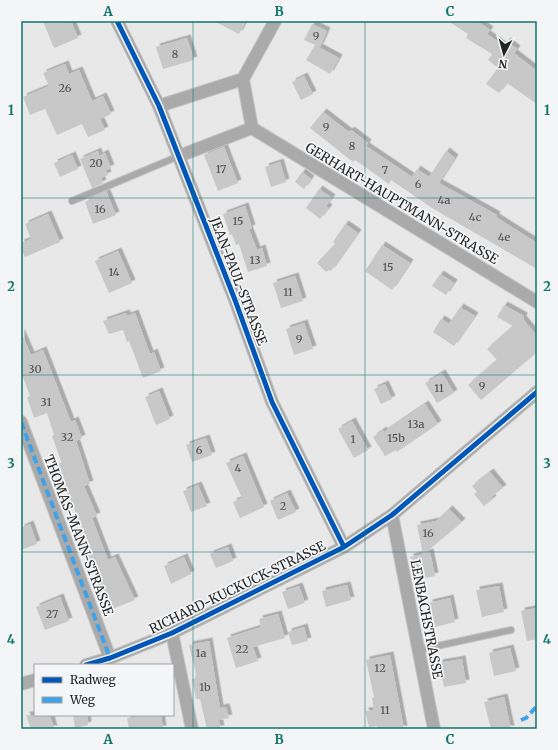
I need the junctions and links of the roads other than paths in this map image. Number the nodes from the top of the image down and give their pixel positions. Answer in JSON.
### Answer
{"nodes":[{"id":1,"x":117,"y":21,"type":"edge"},
{"id":2,"x":275,"y":21,"type":"edge"},
{"id":3,"x":243,"y":79,"type":"junction"},
{"id":4,"x":159,"y":106,"type":"junction"},
{"id":5,"x":252,"y":128,"type":"junction"},
{"id":6,"x":179,"y":156,"type":"junction"},
{"id":7,"x":72,"y":201,"type":"dead end"},
{"id":8,"x":537,"y":302,"type":"edge"},
{"id":9,"x":537,"y":392,"type":"edge"},
{"id":10,"x":21,"y":422,"type":"edge"},
{"id":11,"x":392,"y":515,"type":"junction"},
{"id":12,"x":344,"y":547,"type":"junction"},
{"id":13,"x":512,"y":630,"type":"dead end"},
{"id":14,"x":172,"y":633,"type":"junction"},
{"id":15,"x":419,"y":650,"type":"junction"},
{"id":16,"x":110,"y":658,"type":"junction"},
{"id":17,"x":89,"y":664,"type":"edge"},
{"id":18,"x":34,"y":680,"type":"edge"},
{"id":19,"x":21,"y":684,"type":"edge"},
{"id":20,"x":192,"y":729,"type":"edge"},
{"id":21,"x":434,"y":729,"type":"edge"}],
"edges":[{"from":1,"to":4,"type":"street","name":"JEAN-PAUL-STRASSE"},
{"from":2,"to":3,"type":"street"},
{"from":3,"to":4,"type":"street"},
{"from":3,"to":5,"type":"street"},
{"from":4,"to":6,"type":"street","name":"JEAN-PAUL-STRASSE"},
{"from":5,"to":6,"type":"street"},
{"from":5,"to":8,"type":"street","name":"GERHART-HAUPTMANN-STRASSE"},
{"from":6,"to":7,"type":"lane"},
{"from":6,"to":12,"type":"street","name":"JEAN-PAUL-STRASSE"},
{"from":9,"to":11,"type":"street","name":"RICHARD-KUCKUCK-STRASSE"},
{"from":10,"to":16,"type":"street","name":"THOMAS-MANN-STRASSE"},
{"from":11,"to":12,"type":"street","name":"RICHARD-KUCKUCK-STRASSE"},
{"from":11,"to":15,"type":"street","name":"LENBACHSTRASSE"},
{"from":12,"to":14,"type":"street","name":"RICHARD-KUCKUCK-STRASSE"},
{"from":13,"to":15,"type":"lane"},
{"from":14,"to":16,"type":"street","name":"RICHARD-KUCKUCK-STRASSE"},
{"from":14,"to":20,"type":"street"},
{"from":15,"to":21,"type":"street","name":"LENBACHSTRASSE"},
{"from":16,"to":17,"type":"street","name":"RICHARD-KUCKUCK-STRASSE"},
{"from":18,"to":19,"type":"street"}]}
